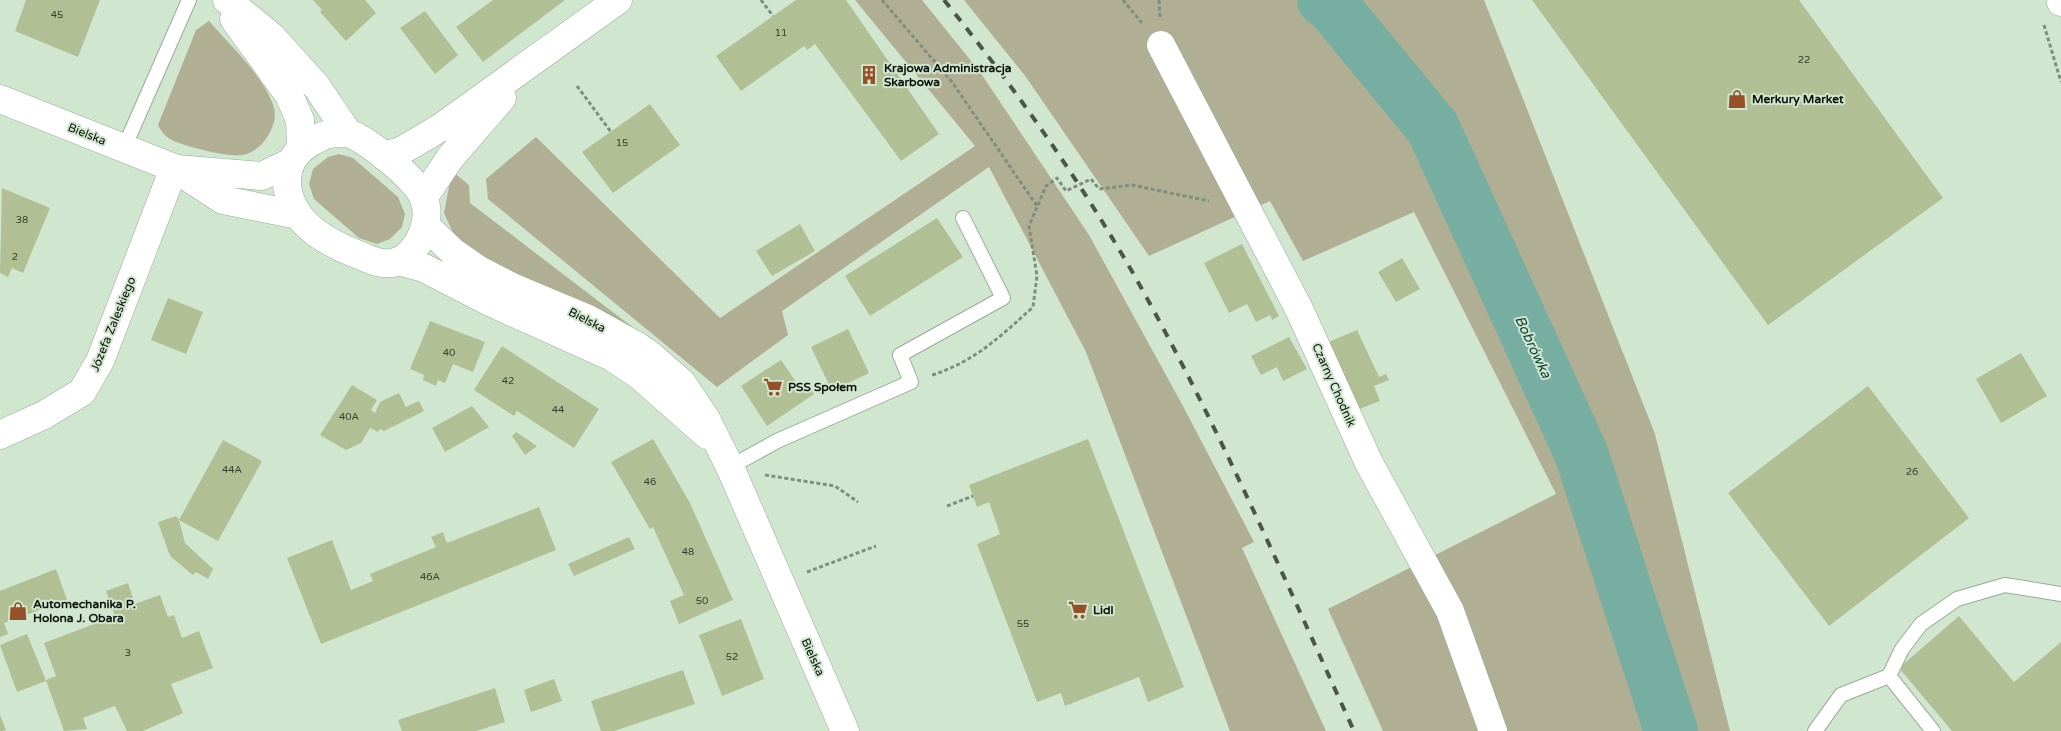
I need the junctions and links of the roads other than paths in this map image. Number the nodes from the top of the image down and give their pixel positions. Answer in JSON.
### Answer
{"nodes":[{"id":1,"x":189,"y":0,"type":"edge"},
{"id":2,"x":219,"y":0,"type":"edge"},
{"id":3,"x":227,"y":0,"type":"edge"},
{"id":4,"x":618,"y":0,"type":"edge"},
{"id":5,"x":1160,"y":44,"type":"dead end"},
{"id":6,"x":536,"y":59,"type":"junction"},
{"id":7,"x":0,"y":99,"type":"edge"},
{"id":8,"x":348,"y":133,"type":"junction"},
{"id":9,"x":124,"y":148,"type":"junction"},
{"id":10,"x":296,"y":154,"type":"junction"},
{"id":11,"x":384,"y":156,"type":"junction"},
{"id":12,"x":174,"y":168,"type":"junction"},
{"id":13,"x":424,"y":197,"type":"junction"},
{"id":14,"x":298,"y":214,"type":"junction"},
{"id":15,"x":963,"y":218,"type":"dead end"},
{"id":16,"x":426,"y":226,"type":"junction"},
{"id":17,"x":398,"y":261,"type":"junction"},
{"id":18,"x":0,"y":435,"type":"edge"},
{"id":19,"x":725,"y":457,"type":"junction"},
{"id":20,"x":2061,"y":594,"type":"edge"},
{"id":21,"x":1889,"y":676,"type":"junction"},
{"id":22,"x":845,"y":731,"type":"edge"},
{"id":23,"x":1493,"y":731,"type":"edge"},
{"id":24,"x":1815,"y":731,"type":"edge"},
{"id":25,"x":1934,"y":731,"type":"edge"}],
"edges":[{"from":1,"to":9,"type":"lane"},
{"from":2,"to":10,"type":"street"},
{"from":3,"to":8,"type":"street"},
{"from":4,"to":6,"type":"street"},
{"from":5,"to":23,"type":"street","name":"Czarny Chodnik"},
{"from":6,"to":11,"type":"street"},
{"from":6,"to":13,"type":"street"},
{"from":7,"to":9,"type":"street","name":"Bielska"},
{"from":8,"to":10,"type":"street"},
{"from":8,"to":11,"type":"street"},
{"from":9,"to":12,"type":"street","name":"Bielska"},
{"from":10,"to":12,"type":"street","name":"Bielska"},
{"from":10,"to":14,"type":"street"},
{"from":11,"to":13,"type":"street"},
{"from":12,"to":14,"type":"street","name":"Bielska"},
{"from":12,"to":18,"type":"street","name":"Józefa Zaleskiego"},
{"from":13,"to":16,"type":"street"},
{"from":14,"to":17,"type":"street"},
{"from":15,"to":19,"type":"lane"},
{"from":16,"to":17,"type":"street"},
{"from":16,"to":19,"type":"street","name":"Bielska"},
{"from":17,"to":19,"type":"street","name":"Bielska"},
{"from":19,"to":22,"type":"street","name":"Bielska"},
{"from":20,"to":21,"type":"lane"},
{"from":21,"to":24,"type":"lane"},
{"from":21,"to":25,"type":"lane"}]}
